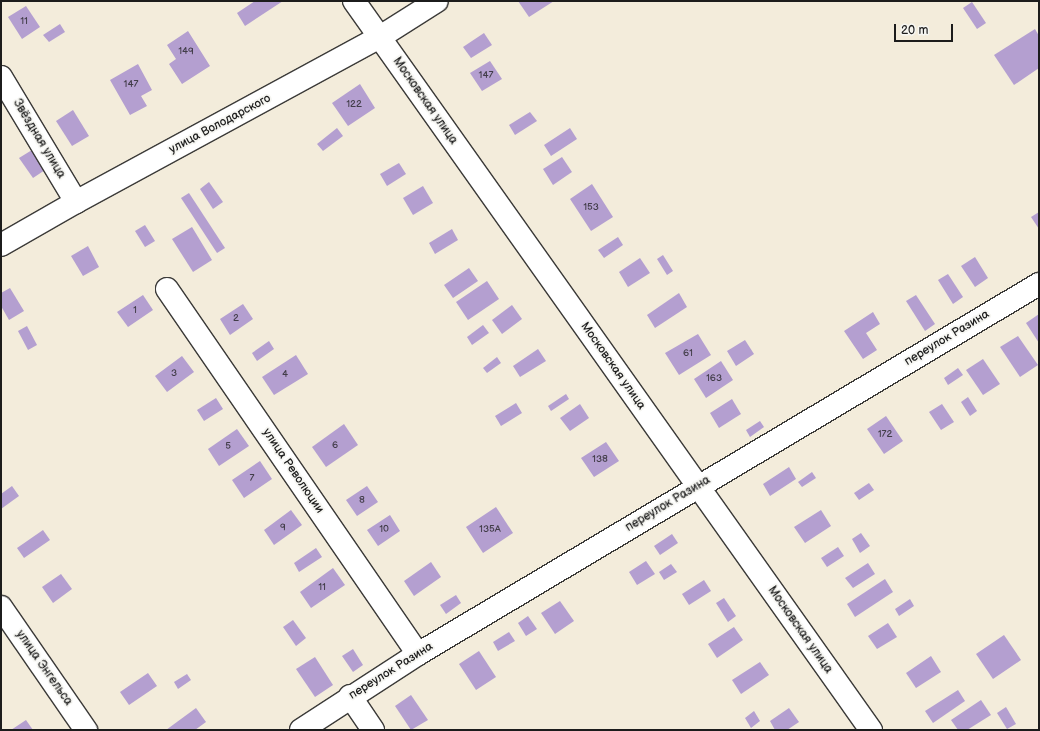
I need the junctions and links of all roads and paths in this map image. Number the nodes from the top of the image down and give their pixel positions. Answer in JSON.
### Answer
{"nodes":[{"id":1,"x":354,"y":1,"type":"edge"},
{"id":2,"x":437,"y":1,"type":"edge"},
{"id":3,"x":380,"y":37,"type":"junction"},
{"id":4,"x":1,"y":77,"type":"edge"},
{"id":5,"x":76,"y":202,"type":"junction"},
{"id":6,"x":1,"y":245,"type":"edge"},
{"id":7,"x":1039,"y":284,"type":"edge"},
{"id":8,"x":167,"y":289,"type":"dead end"},
{"id":9,"x":698,"y":486,"type":"junction"},
{"id":10,"x":1,"y":607,"type":"edge"},
{"id":11,"x":418,"y":654,"type":"junction"},
{"id":12,"x":350,"y":696,"type":"junction"},
{"id":13,"x":86,"y":730,"type":"edge"},
{"id":14,"x":301,"y":730,"type":"edge"},
{"id":15,"x":373,"y":730,"type":"edge"},
{"id":16,"x":871,"y":730,"type":"edge"}],
"edges":[{"from":1,"to":3,"type":"street","name":"Московская улица"},
{"from":2,"to":3,"type":"street","name":"улица Володарского"},
{"from":3,"to":5,"type":"street","name":"улица Володарского"},
{"from":3,"to":9,"type":"street","name":"Московская улица"},
{"from":4,"to":5,"type":"street","name":"Звёздная улица"},
{"from":5,"to":6,"type":"street","name":"улица Володарского"},
{"from":7,"to":9,"type":"street","name":"переулок Разина"},
{"from":8,"to":11,"type":"street","name":"улица Революции"},
{"from":9,"to":11,"type":"street","name":"переулок Разина"},
{"from":9,"to":16,"type":"street","name":"Московская улица"},
{"from":10,"to":13,"type":"street","name":"улица Энгельса"},
{"from":11,"to":12,"type":"street","name":"переулок Разина"},
{"from":12,"to":14,"type":"street","name":"переулок Разина"},
{"from":12,"to":15,"type":"street"}]}
